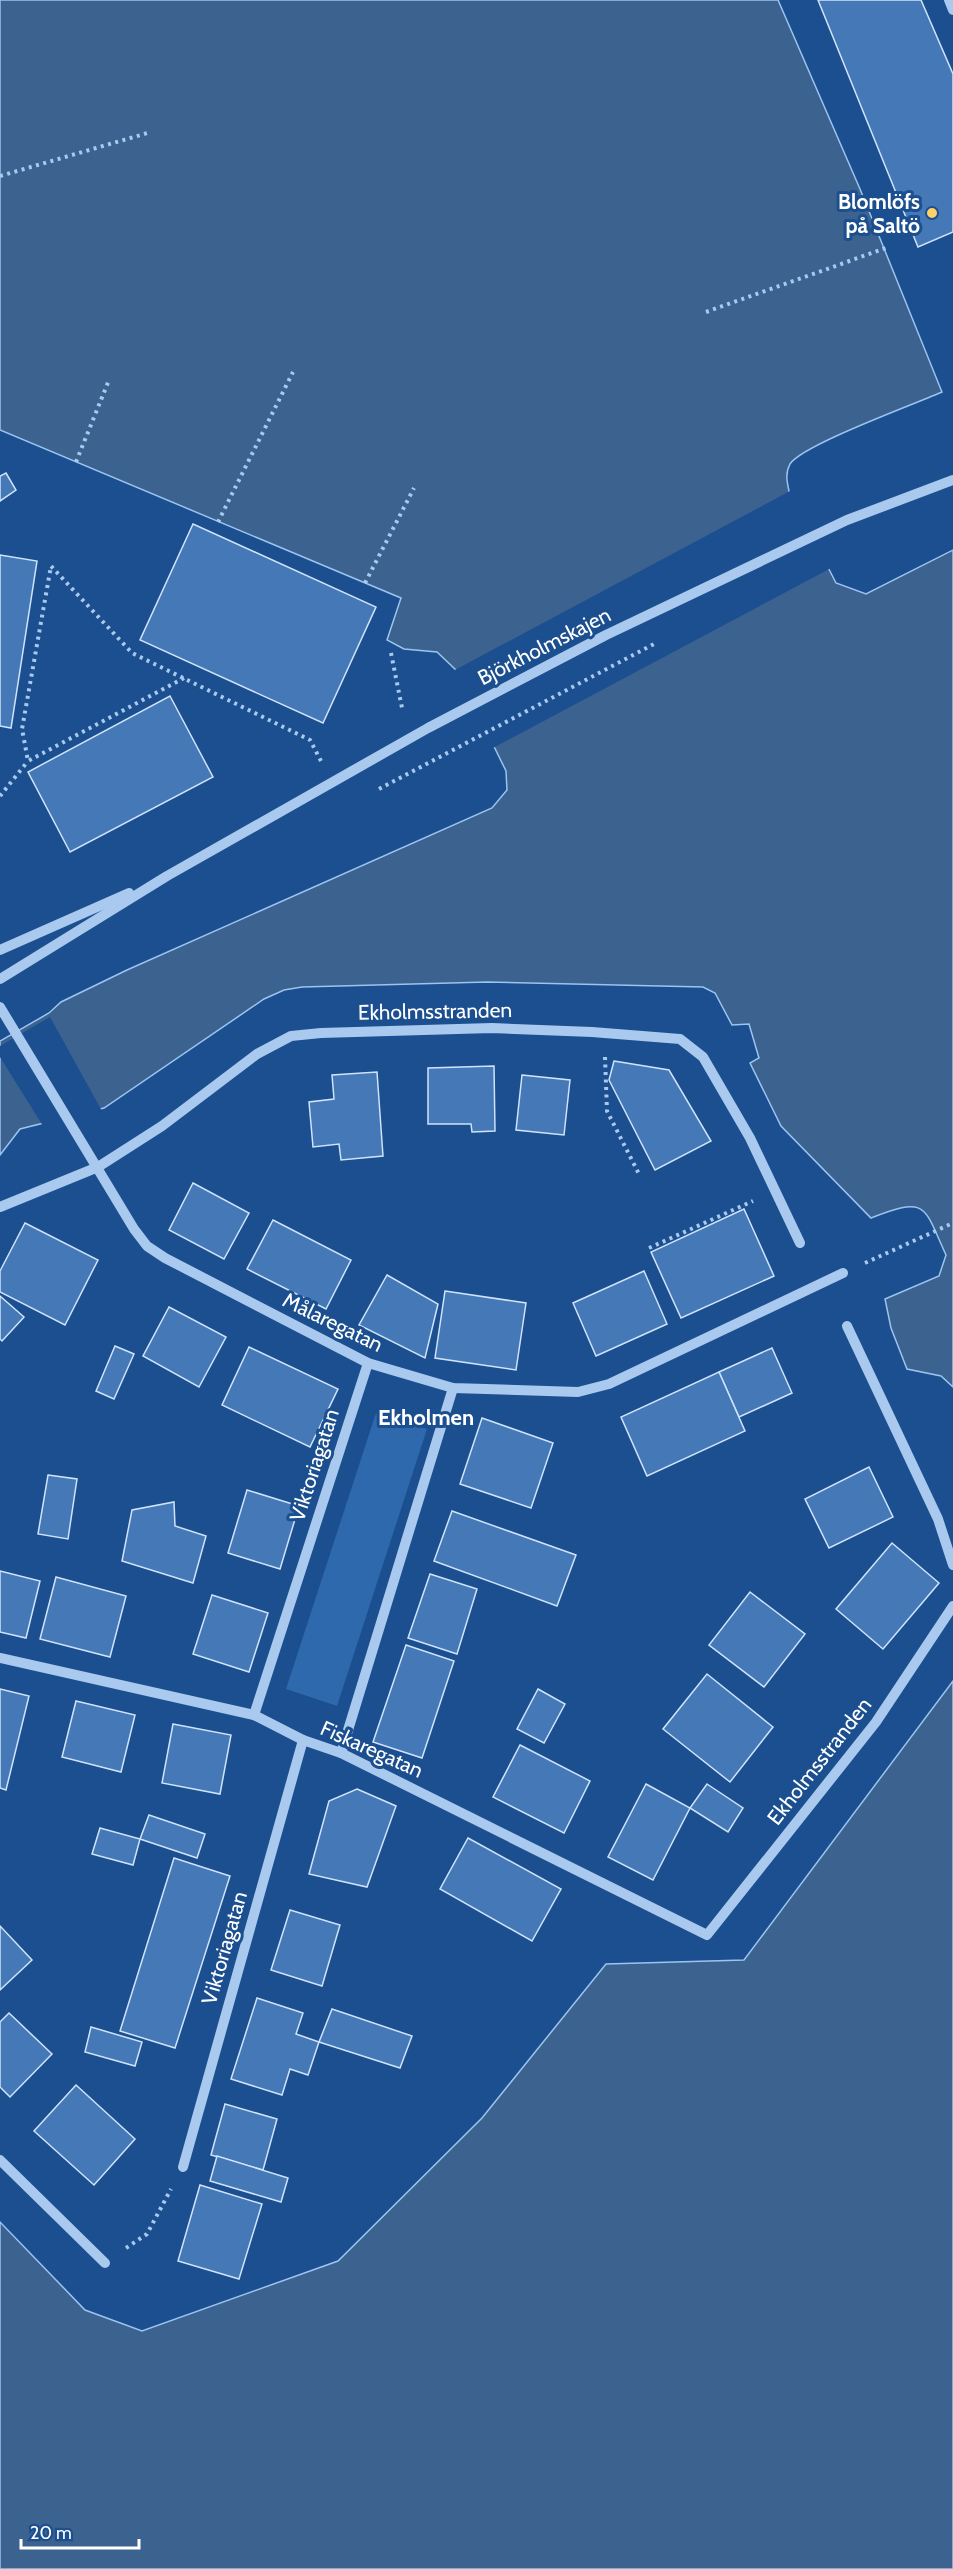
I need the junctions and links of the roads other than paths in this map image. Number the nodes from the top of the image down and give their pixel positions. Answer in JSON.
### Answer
{"nodes":[{"id":1,"x":949,"y":0,"type":"edge"},
{"id":2,"x":953,"y":10,"type":"edge"},
{"id":3,"x":953,"y":480,"type":"edge"},
{"id":4,"x":167,"y":876,"type":"junction"},
{"id":5,"x":0,"y":951,"type":"edge"},
{"id":6,"x":0,"y":980,"type":"edge"},
{"id":7,"x":0,"y":1007,"type":"edge"},
{"id":8,"x":98,"y":1167,"type":"junction"},
{"id":9,"x":0,"y":1207,"type":"edge"},
{"id":10,"x":800,"y":1243,"type":"dead end"},
{"id":11,"x":843,"y":1273,"type":"road end"},
{"id":12,"x":847,"y":1326,"type":"dead end"},
{"id":13,"x":368,"y":1363,"type":"junction"},
{"id":14,"x":453,"y":1388,"type":"junction"},
{"id":15,"x":953,"y":1565,"type":"edge"},
{"id":16,"x":953,"y":1606,"type":"edge"},
{"id":17,"x":0,"y":1658,"type":"edge"},
{"id":18,"x":254,"y":1715,"type":"junction"},
{"id":19,"x":303,"y":1740,"type":"junction"},
{"id":20,"x":341,"y":1754,"type":"junction"},
{"id":21,"x":707,"y":1935,"type":"joint"},
{"id":22,"x":0,"y":2160,"type":"edge"},
{"id":23,"x":183,"y":2167,"type":"road end"},
{"id":24,"x":105,"y":2263,"type":"dead end"}],
"edges":[{"from":1,"to":2,"type":"street"},
{"from":3,"to":4,"type":"street","name":"Björkholmskajen"},
{"from":4,"to":5,"type":"street","name":"Björkholmskajen"},
{"from":4,"to":6,"type":"street","name":"Björkholmskajen"},
{"from":7,"to":8,"type":"street","name":"Målaregatan"},
{"from":8,"to":9,"type":"street","name":"Ekholmsstranden"},
{"from":8,"to":10,"type":"street","name":"Ekholmsstranden"},
{"from":8,"to":13,"type":"street","name":"Målaregatan"},
{"from":11,"to":14,"type":"street","name":"Målaregatan"},
{"from":12,"to":15,"type":"street"},
{"from":13,"to":14,"type":"street","name":"Målaregatan"},
{"from":13,"to":18,"type":"street","name":"Viktoriagatan"},
{"from":14,"to":20,"type":"street"},
{"from":16,"to":21,"type":"street","name":"Ekholmsstranden"},
{"from":17,"to":18,"type":"street","name":"Fiskaregatan"},
{"from":18,"to":19,"type":"street","name":"Fiskaregatan"},
{"from":19,"to":20,"type":"street","name":"Fiskaregatan"},
{"from":19,"to":23,"type":"street","name":"Viktoriagatan"},
{"from":20,"to":21,"type":"street","name":"Fiskaregatan"},
{"from":22,"to":24,"type":"street"}]}
